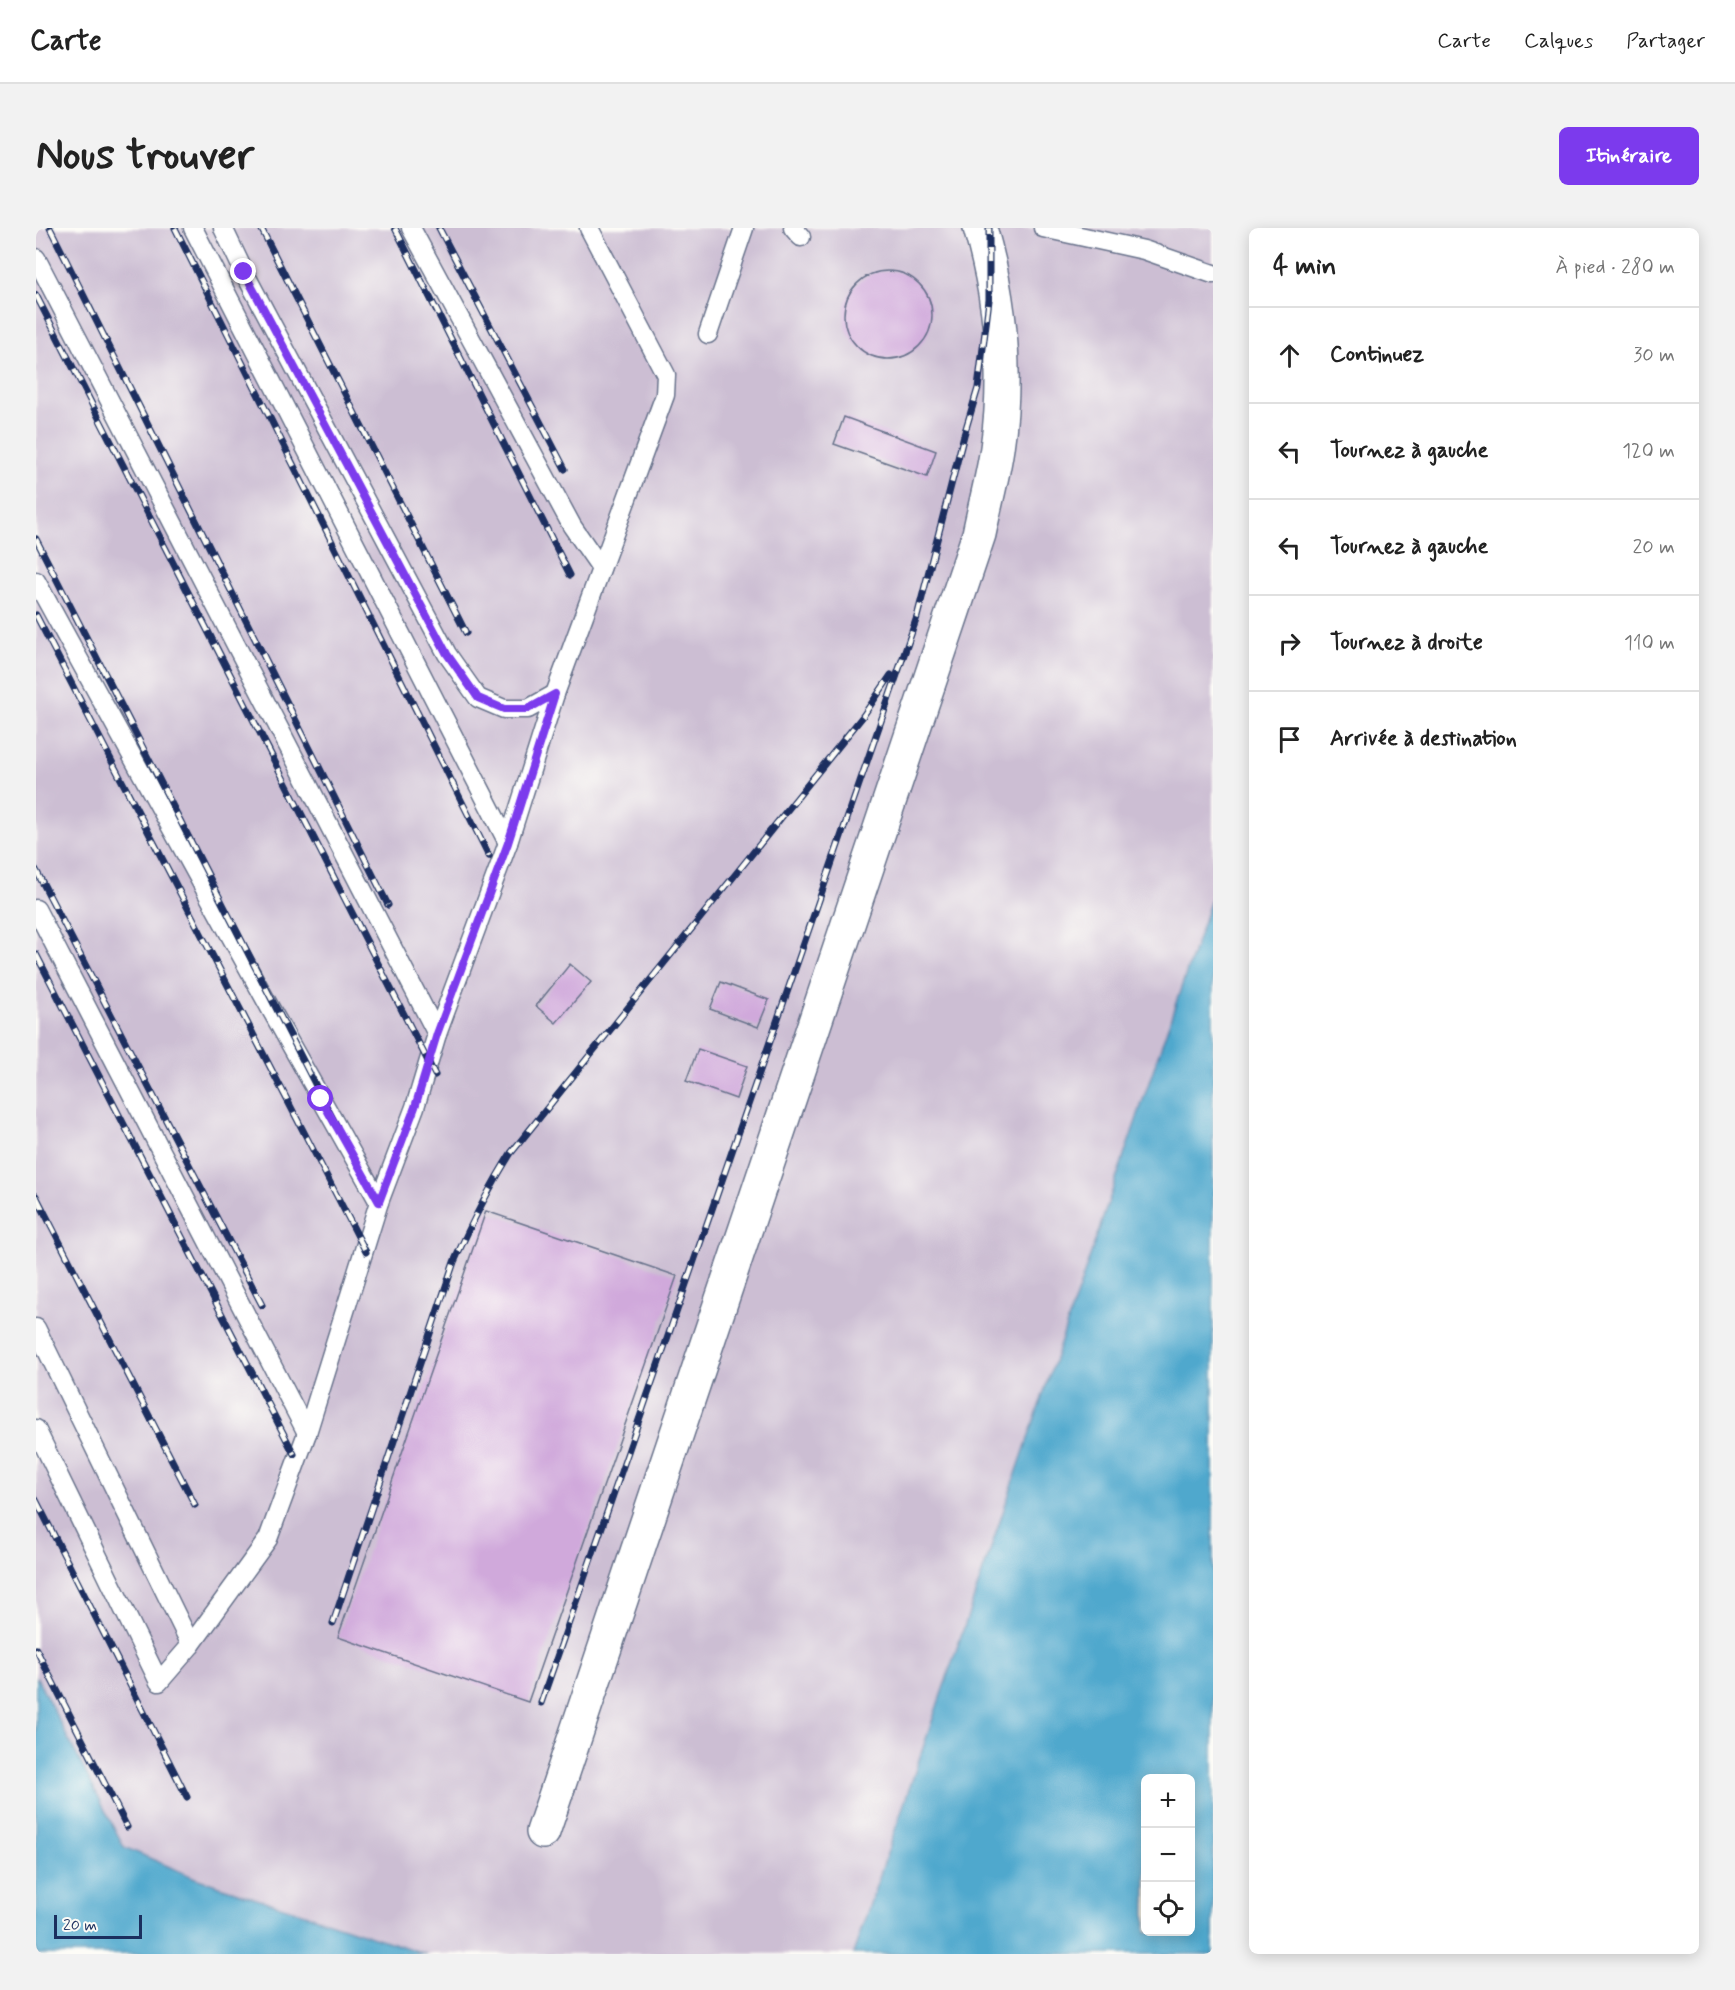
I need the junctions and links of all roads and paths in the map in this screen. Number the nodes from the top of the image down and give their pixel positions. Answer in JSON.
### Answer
{"nodes":[{"id":1,"x":193,"y":228,"type":"edge"},
{"id":2,"x":223,"y":228,"type":"edge"},
{"id":3,"x":411,"y":228,"type":"edge"},
{"id":4,"x":588,"y":228,"type":"edge"},
{"id":5,"x":744,"y":228,"type":"edge"},
{"id":6,"x":980,"y":228,"type":"edge"},
{"id":7,"x":1043,"y":228,"type":"edge"},
{"id":8,"x":36,"y":258,"type":"edge"},
{"id":9,"x":1213,"y":274,"type":"edge"},
{"id":10,"x":708,"y":334,"type":"dead end"},
{"id":11,"x":601,"y":568,"type":"junction"},
{"id":12,"x":36,"y":581,"type":"edge"},
{"id":13,"x":555,"y":694,"type":"junction"},
{"id":14,"x":508,"y":843,"type":"junction"},
{"id":15,"x":36,"y":909,"type":"edge"},
{"id":16,"x":437,"y":1034,"type":"junction"},
{"id":17,"x":379,"y":1202,"type":"junction"},
{"id":18,"x":36,"y":1328,"type":"edge"},
{"id":19,"x":36,"y":1429,"type":"edge"},
{"id":20,"x":307,"y":1432,"type":"junction"},
{"id":21,"x":191,"y":1645,"type":"junction"},
{"id":22,"x":543,"y":1832,"type":"dead end"}],
"edges":[{"from":1,"to":14,"type":"lane"},
{"from":2,"to":13,"type":"lane"},
{"from":3,"to":11,"type":"lane"},
{"from":4,"to":11,"type":"lane"},
{"from":5,"to":10,"type":"lane"},
{"from":6,"to":22,"type":"street"},
{"from":7,"to":9,"type":"lane"},
{"from":8,"to":16,"type":"lane"},
{"from":11,"to":13,"type":"lane"},
{"from":12,"to":17,"type":"lane"},
{"from":13,"to":14,"type":"lane"},
{"from":14,"to":16,"type":"lane"},
{"from":15,"to":20,"type":"lane"},
{"from":16,"to":17,"type":"lane"},
{"from":17,"to":20,"type":"lane"},
{"from":18,"to":21,"type":"lane"},
{"from":19,"to":21,"type":"lane"},
{"from":20,"to":21,"type":"lane"}]}
